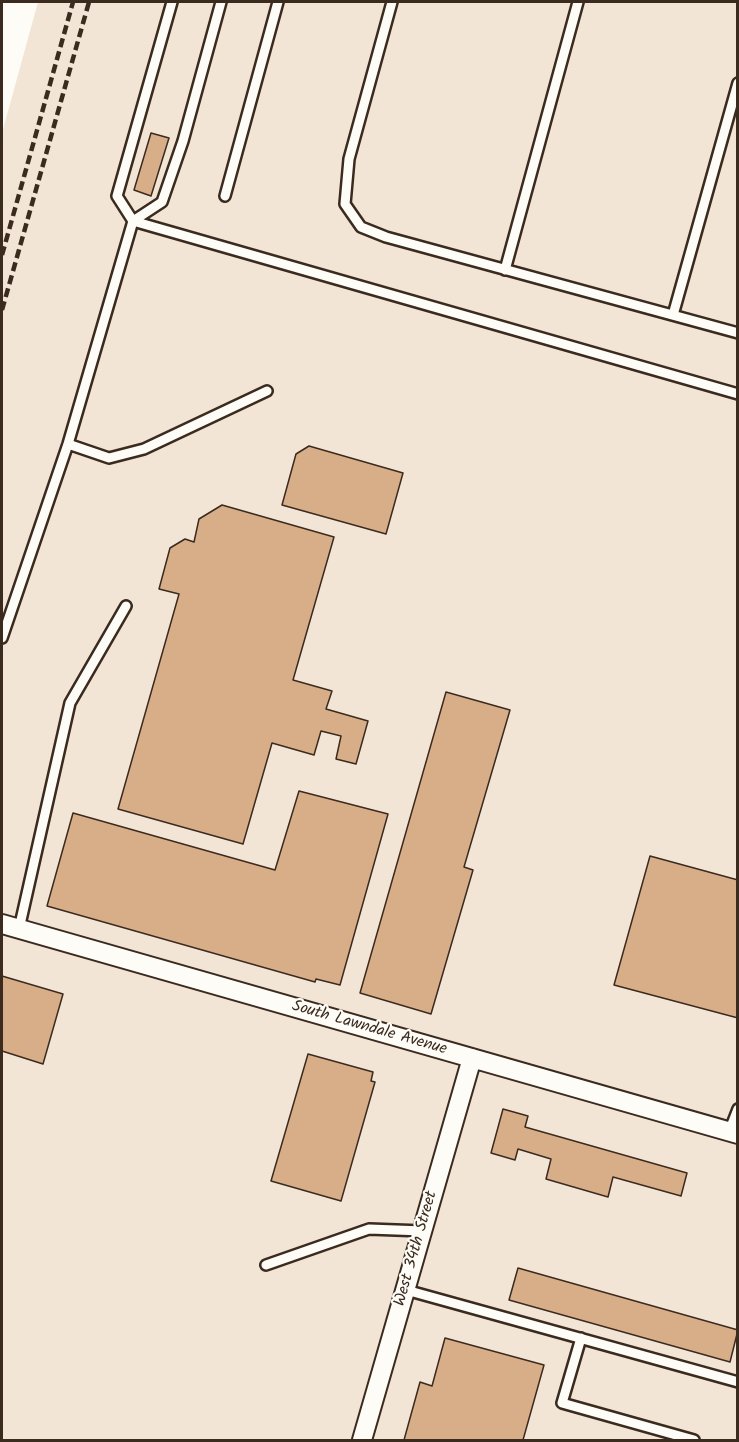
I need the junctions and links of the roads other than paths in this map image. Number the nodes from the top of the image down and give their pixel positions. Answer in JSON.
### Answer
{"nodes":[{"id":1,"x":172,"y":2,"type":"edge"},
{"id":2,"x":221,"y":2,"type":"edge"},
{"id":3,"x":278,"y":2,"type":"edge"},
{"id":4,"x":392,"y":2,"type":"edge"},
{"id":5,"x":578,"y":2,"type":"edge"},
{"id":6,"x":738,"y":83,"type":"edge"},
{"id":7,"x":225,"y":196,"type":"dead end"},
{"id":8,"x":133,"y":220,"type":"junction"},
{"id":9,"x":506,"y":270,"type":"junction"},
{"id":10,"x":673,"y":315,"type":"junction"},
{"id":11,"x":738,"y":333,"type":"edge"},
{"id":12,"x":267,"y":391,"type":"dead end"},
{"id":13,"x":738,"y":394,"type":"edge"},
{"id":14,"x":68,"y":444,"type":"junction"},
{"id":15,"x":126,"y":606,"type":"dead end"},
{"id":16,"x":2,"y":638,"type":"edge"},
{"id":17,"x":2,"y":924,"type":"edge"},
{"id":18,"x":20,"y":929,"type":"junction"},
{"id":19,"x":472,"y":1058,"type":"junction"},
{"id":20,"x":738,"y":1109,"type":"edge"},
{"id":21,"x":733,"y":1133,"type":"edge"},
{"id":22,"x":423,"y":1231,"type":"junction"},
{"id":23,"x":266,"y":1265,"type":"dead end"},
{"id":24,"x":406,"y":1290,"type":"junction"},
{"id":25,"x":581,"y":1338,"type":"junction"},
{"id":26,"x":738,"y":1382,"type":"edge"},
{"id":27,"x":362,"y":1440,"type":"edge"},
{"id":28,"x":694,"y":1440,"type":"edge"}],
"edges":[{"from":1,"to":8,"type":"lane"},
{"from":2,"to":8,"type":"lane"},
{"from":3,"to":7,"type":"lane"},
{"from":4,"to":9,"type":"lane"},
{"from":5,"to":9,"type":"lane"},
{"from":6,"to":10,"type":"lane"},
{"from":8,"to":13,"type":"lane"},
{"from":8,"to":14,"type":"lane"},
{"from":9,"to":10,"type":"lane"},
{"from":10,"to":11,"type":"lane"},
{"from":12,"to":14,"type":"lane"},
{"from":14,"to":16,"type":"lane"},
{"from":15,"to":18,"type":"lane"},
{"from":17,"to":18,"type":"street","name":"South Lawndale Avenue"},
{"from":18,"to":19,"type":"street","name":"South Lawndale Avenue"},
{"from":19,"to":21,"type":"street","name":"South Lawndale Avenue"},
{"from":19,"to":22,"type":"street","name":"West 34th Street"},
{"from":20,"to":21,"type":"lane"},
{"from":22,"to":23,"type":"lane"},
{"from":22,"to":24,"type":"street","name":"West 34th Street"},
{"from":24,"to":25,"type":"lane"},
{"from":24,"to":27,"type":"street","name":"West 34th Street"},
{"from":25,"to":26,"type":"lane"},
{"from":25,"to":28,"type":"lane"}]}
